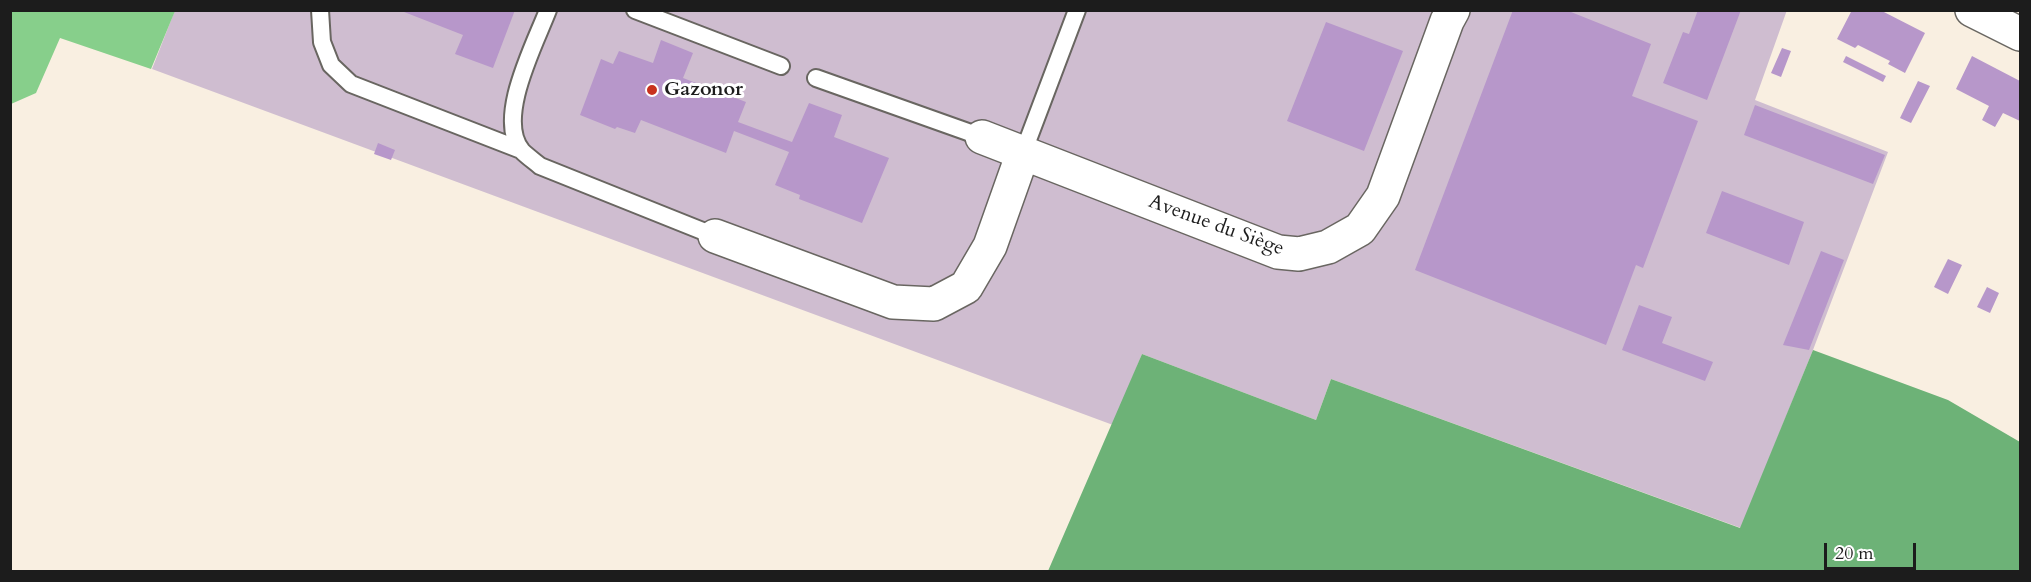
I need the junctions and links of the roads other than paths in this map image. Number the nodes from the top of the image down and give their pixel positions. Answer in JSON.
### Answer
{"nodes":[{"id":1,"x":320,"y":10,"type":"edge"},
{"id":2,"x":548,"y":10,"type":"edge"},
{"id":3,"x":635,"y":10,"type":"edge"},
{"id":4,"x":1077,"y":10,"type":"edge"},
{"id":5,"x":1453,"y":10,"type":"edge"},
{"id":6,"x":1972,"y":10,"type":"edge"},
{"id":7,"x":670,"y":17,"type":"edge"},
{"id":8,"x":2020,"y":34,"type":"edge"},
{"id":9,"x":781,"y":66,"type":"dead end"},
{"id":10,"x":816,"y":78,"type":"dead end"},
{"id":11,"x":982,"y":137,"type":"joint"},
{"id":12,"x":521,"y":150,"type":"junction"},
{"id":13,"x":1023,"y":153,"type":"junction"},
{"id":14,"x":715,"y":236,"type":"joint"}],
"edges":[{"from":1,"to":12,"type":"lane"},
{"from":2,"to":12,"type":"lane"},
{"from":3,"to":7,"type":"lane"},
{"from":4,"to":13,"type":"lane"},
{"from":5,"to":13,"type":"street","name":"Avenue du Siège"},
{"from":6,"to":8,"type":"street"},
{"from":7,"to":9,"type":"lane"},
{"from":10,"to":11,"type":"lane"},
{"from":11,"to":13,"type":"street","name":"Avenue du Siège"},
{"from":12,"to":14,"type":"lane"},
{"from":13,"to":14,"type":"street"}]}
